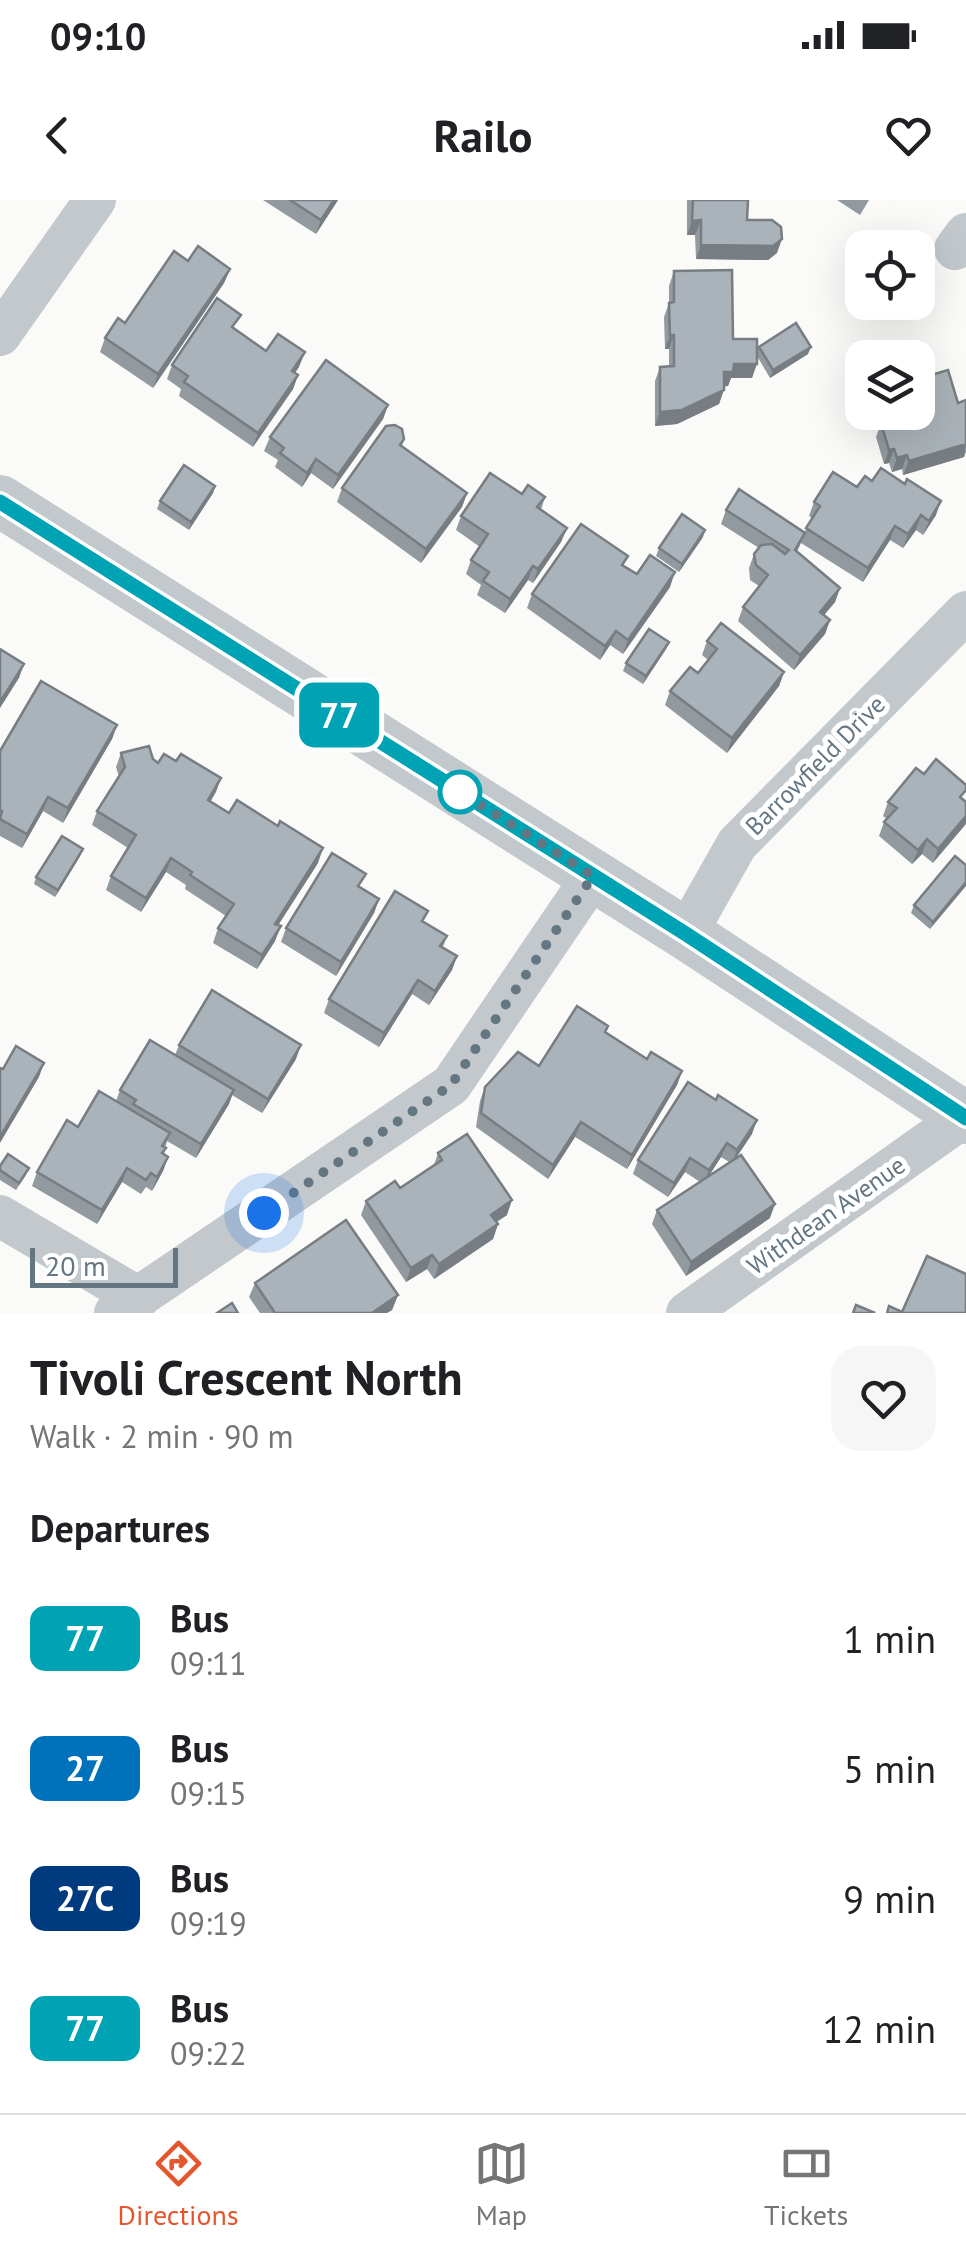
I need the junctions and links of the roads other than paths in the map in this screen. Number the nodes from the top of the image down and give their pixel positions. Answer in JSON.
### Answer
{"nodes":[{"id":1,"x":95,"y":200,"type":"edge"},
{"id":2,"x":0,"y":335,"type":"edge"},
{"id":3,"x":0,"y":502,"type":"edge"},
{"id":4,"x":966,"y":612,"type":"edge"},
{"id":5,"x":593,"y":876,"type":"junction"},
{"id":6,"x":686,"y":934,"type":"junction"},
{"id":7,"x":965,"y":1117,"type":"edge"},
{"id":8,"x":0,"y":1216,"type":"edge"},
{"id":9,"x":127,"y":1306,"type":"edge"},
{"id":10,"x":687,"y":1313,"type":"edge"}],
"edges":[{"from":1,"to":2,"type":"street"},
{"from":3,"to":5,"type":"street"},
{"from":4,"to":6,"type":"street","name":"Barrowfield Drive"},
{"from":5,"to":6,"type":"street"},
{"from":5,"to":9,"type":"street"},
{"from":6,"to":7,"type":"street"},
{"from":7,"to":10,"type":"street","name":"Withdean Avenue"},
{"from":8,"to":9,"type":"street"}]}
